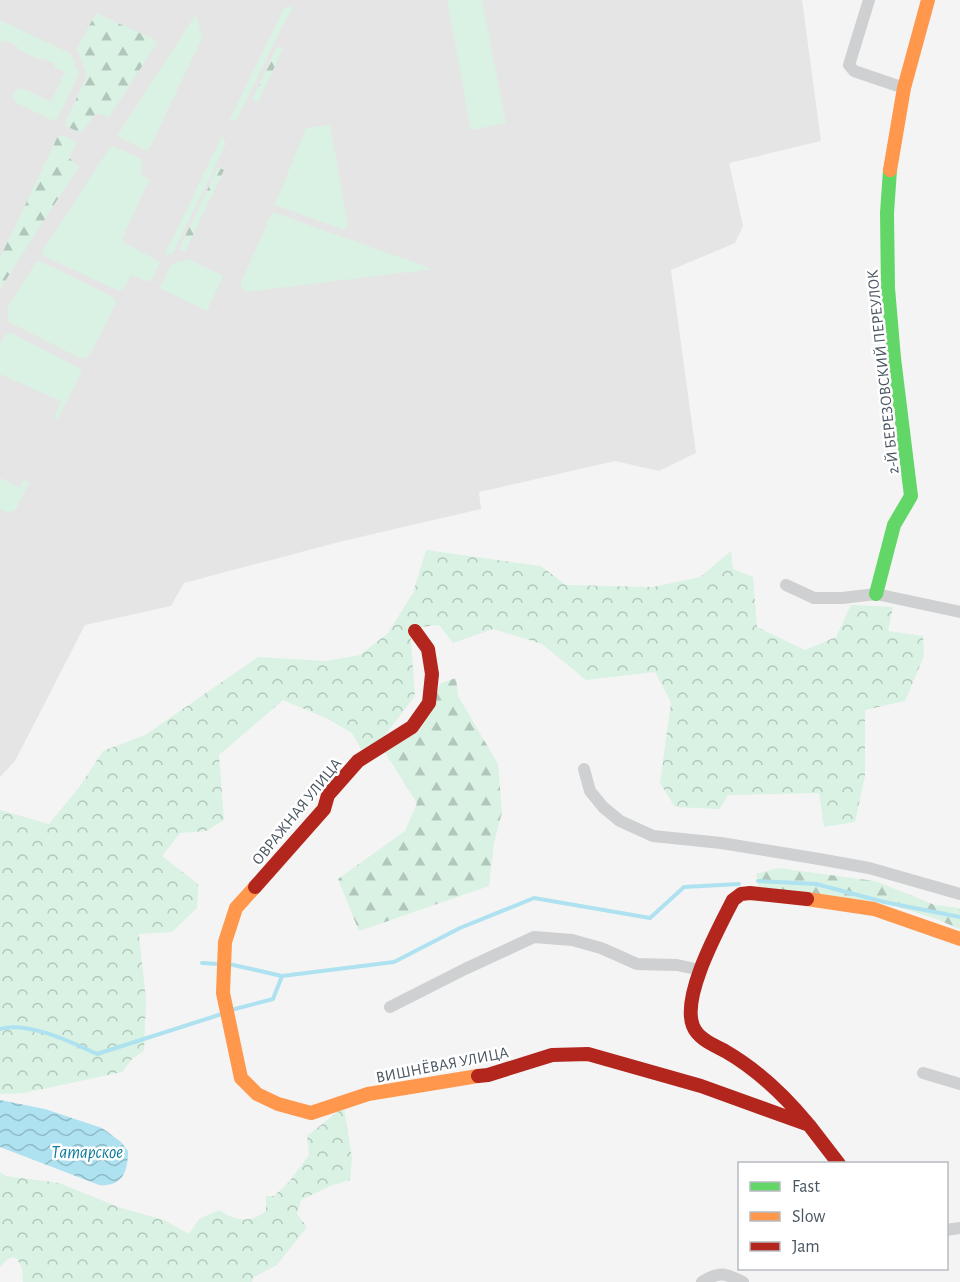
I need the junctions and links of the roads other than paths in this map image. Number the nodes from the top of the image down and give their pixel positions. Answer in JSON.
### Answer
{"nodes":[{"id":1,"x":868,"y":0,"type":"edge"},
{"id":2,"x":928,"y":0,"type":"edge"},
{"id":3,"x":904,"y":88,"type":"junction"},
{"id":4,"x":786,"y":585,"type":"dead end"},
{"id":5,"x":876,"y":594,"type":"junction"},
{"id":6,"x":960,"y":612,"type":"edge"},
{"id":7,"x":416,"y":631,"type":"dead end"},
{"id":8,"x":584,"y":769,"type":"dead end"},
{"id":9,"x":960,"y":894,"type":"edge"},
{"id":10,"x":236,"y":908,"type":"joint"},
{"id":11,"x":960,"y":939,"type":"edge"},
{"id":12,"x":700,"y":970,"type":"junction"},
{"id":13,"x":390,"y":1007,"type":"dead end"},
{"id":14,"x":923,"y":1072,"type":"dead end"},
{"id":15,"x":960,"y":1084,"type":"edge"},
{"id":16,"x":809,"y":1125,"type":"junction"},
{"id":17,"x":837,"y":1162,"type":"edge"},
{"id":18,"x":702,"y":1282,"type":"edge"},
{"id":19,"x":743,"y":1282,"type":"edge"}],
"edges":[{"from":1,"to":3,"type":"street"},
{"from":2,"to":3,"type":"street","name":"2-Й БЕРЕЗОВСКИЙ ПЕРЕУЛОК"},
{"from":3,"to":5,"type":"street","name":"2-Й БЕРЕЗОВСКИЙ ПЕРЕУЛОК"},
{"from":4,"to":5,"type":"street"},
{"from":5,"to":6,"type":"street"},
{"from":7,"to":10,"type":"street","name":"ОВРАЖНАЯ УЛИЦА"},
{"from":8,"to":9,"type":"street"},
{"from":10,"to":16,"type":"street","name":"ВИШНЁВАЯ УЛИЦА"},
{"from":11,"to":12,"type":"street"},
{"from":12,"to":13,"type":"street"},
{"from":12,"to":16,"type":"street"},
{"from":14,"to":15,"type":"street"},
{"from":16,"to":17,"type":"street"},
{"from":18,"to":19,"type":"street"}]}
